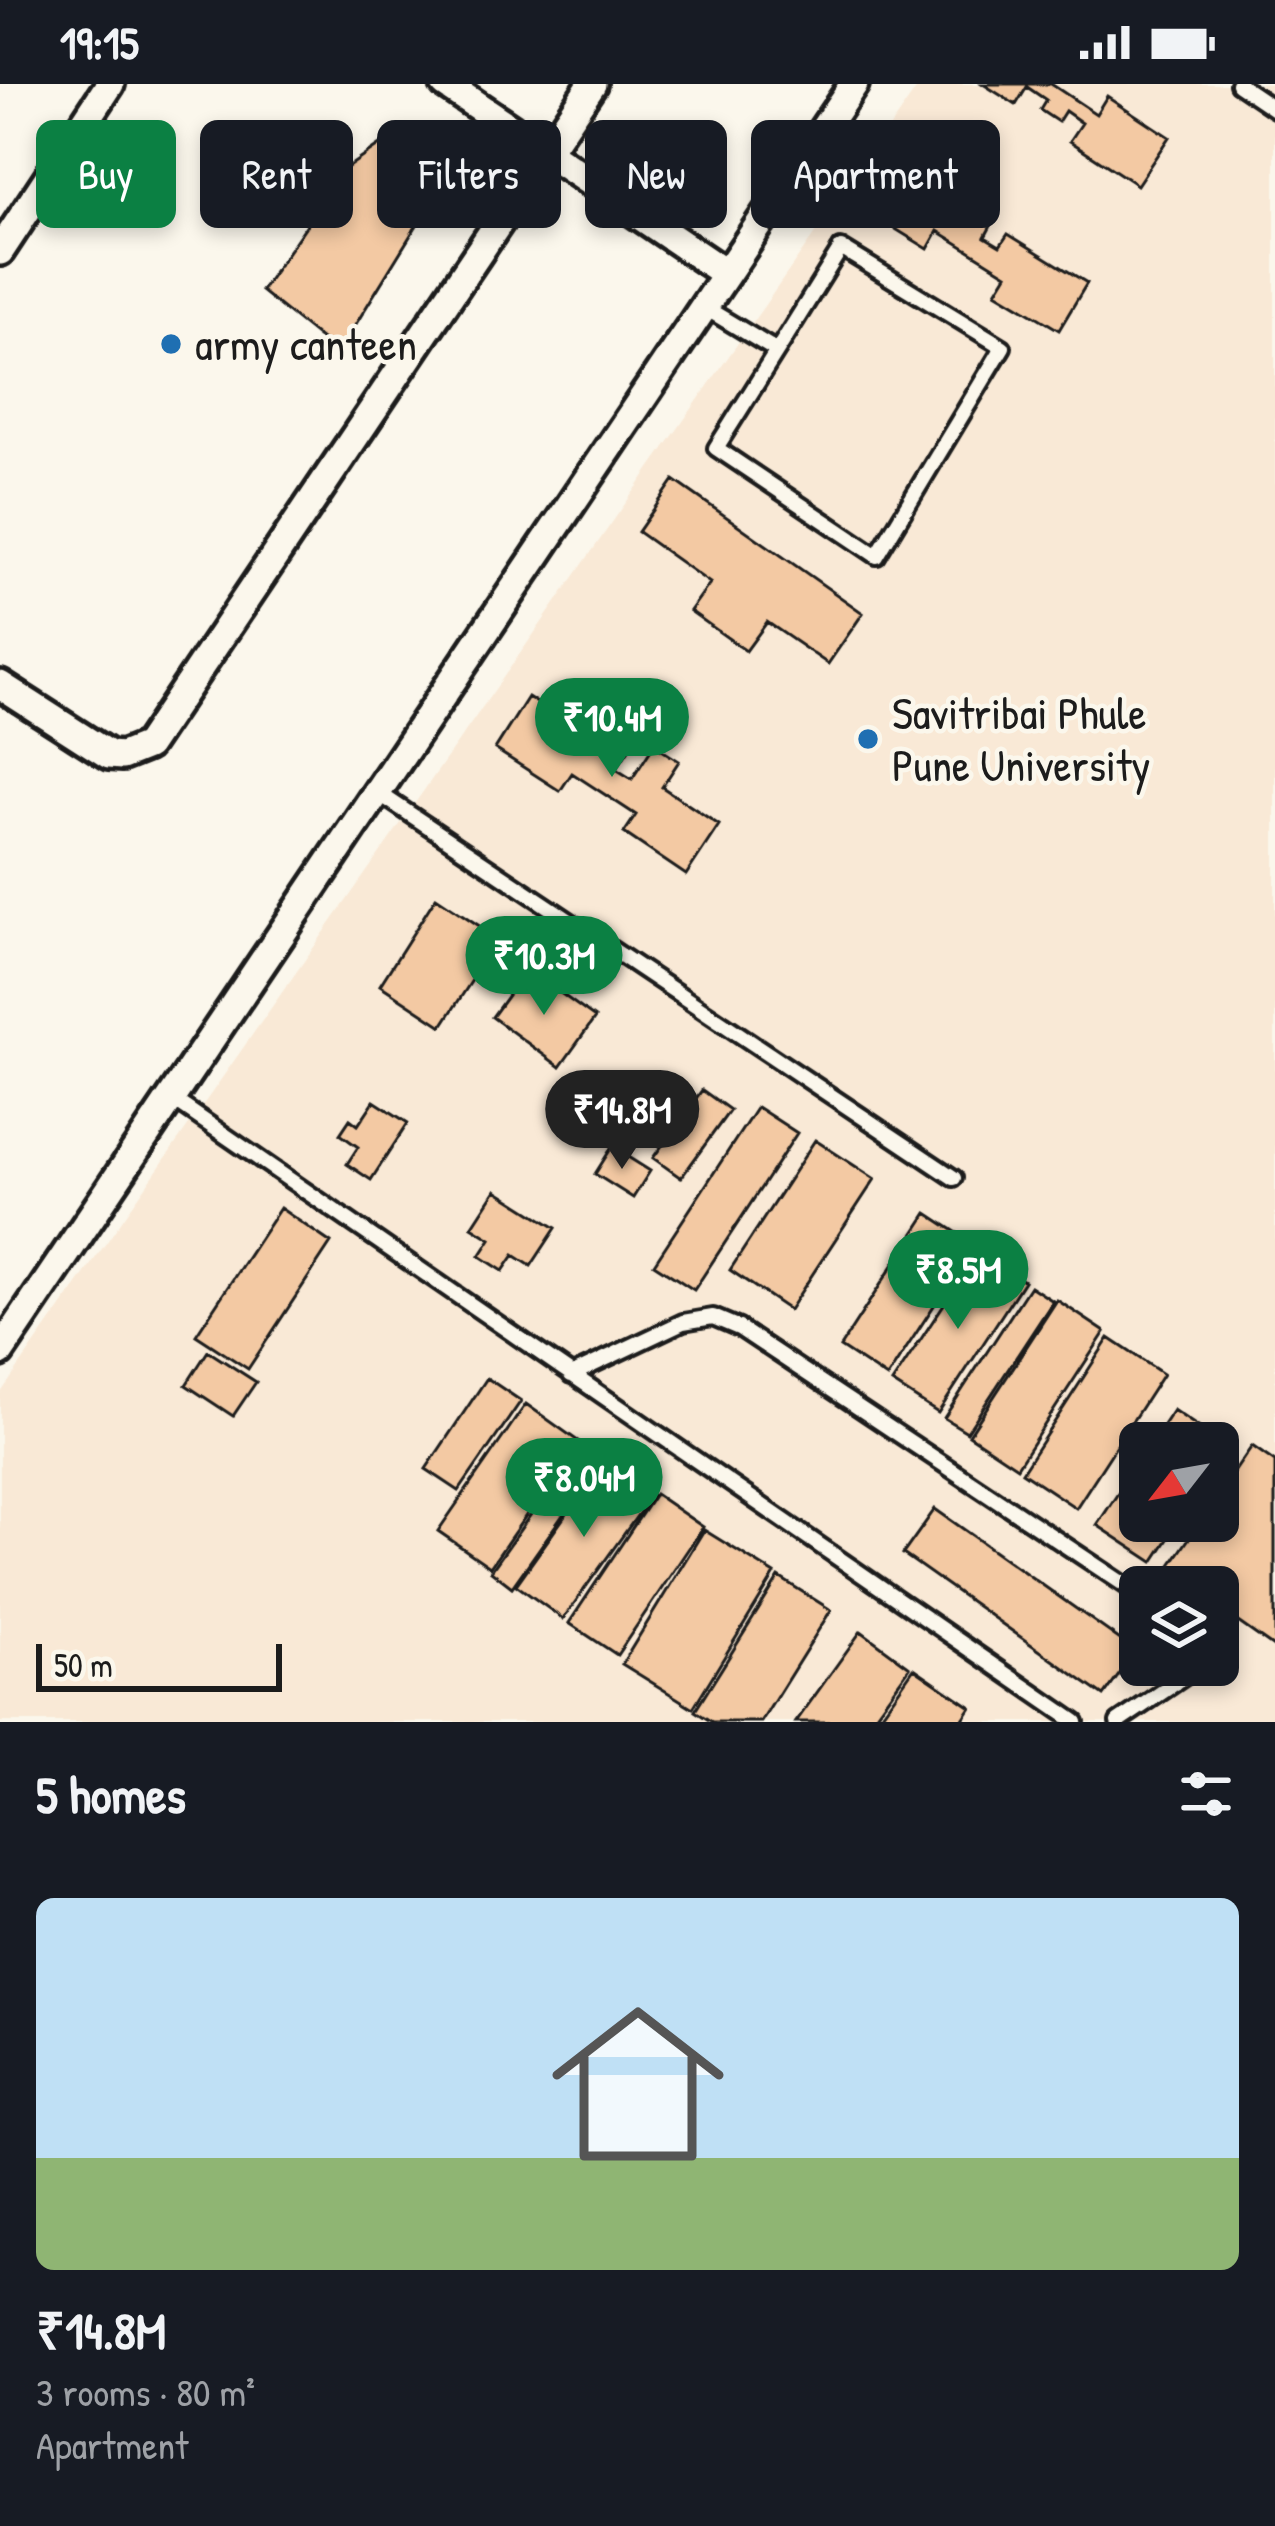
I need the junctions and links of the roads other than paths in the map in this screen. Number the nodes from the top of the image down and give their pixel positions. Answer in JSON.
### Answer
{"nodes":[{"id":1,"x":110,"y":84,"type":"edge"},
{"id":2,"x":445,"y":84,"type":"edge"},
{"id":3,"x":592,"y":84,"type":"edge"},
{"id":4,"x":854,"y":84,"type":"edge"},
{"id":5,"x":1238,"y":84,"type":"edge"},
{"id":6,"x":1275,"y":110,"type":"edge"},
{"id":7,"x":498,"y":120,"type":"edge"},
{"id":8,"x":561,"y":132,"type":"edge"},
{"id":9,"x":561,"y":162,"type":"edge"},
{"id":10,"x":496,"y":228,"type":"edge"},
{"id":11,"x":0,"y":251,"type":"edge"},
{"id":12,"x":726,"y":274,"type":"junction"},
{"id":13,"x":704,"y":307,"type":"junction"},
{"id":14,"x":776,"y":351,"type":"junction"},
{"id":15,"x":0,"y":685,"type":"edge"},
{"id":16,"x":377,"y":792,"type":"junction"},
{"id":17,"x":172,"y":1098,"type":"junction"},
{"id":18,"x":954,"y":1178,"type":"dead end"},
{"id":19,"x":0,"y":1352,"type":"edge"},
{"id":20,"x":571,"y":1376,"type":"junction"},
{"id":21,"x":1119,"y":1580,"type":"edge"},
{"id":22,"x":1171,"y":1686,"type":"edge"},
{"id":23,"x":1076,"y":1722,"type":"edge"},
{"id":24,"x":1118,"y":1722,"type":"edge"}],
"edges":[{"from":1,"to":11,"type":"street"},
{"from":2,"to":7,"type":"street"},
{"from":3,"to":8,"type":"street"},
{"from":4,"to":12,"type":"street"},
{"from":5,"to":6,"type":"lane"},
{"from":9,"to":12,"type":"street"},
{"from":10,"to":15,"type":"street"},
{"from":12,"to":13,"type":"street"},
{"from":13,"to":14,"type":"lane"},
{"from":13,"to":16,"type":"street"},
{"from":14,"to":14,"type":"lane"},
{"from":16,"to":17,"type":"street"},
{"from":16,"to":18,"type":"lane"},
{"from":17,"to":19,"type":"street"},
{"from":17,"to":20,"type":"lane"},
{"from":20,"to":21,"type":"lane"},
{"from":20,"to":23,"type":"lane"},
{"from":22,"to":24,"type":"lane"}]}
